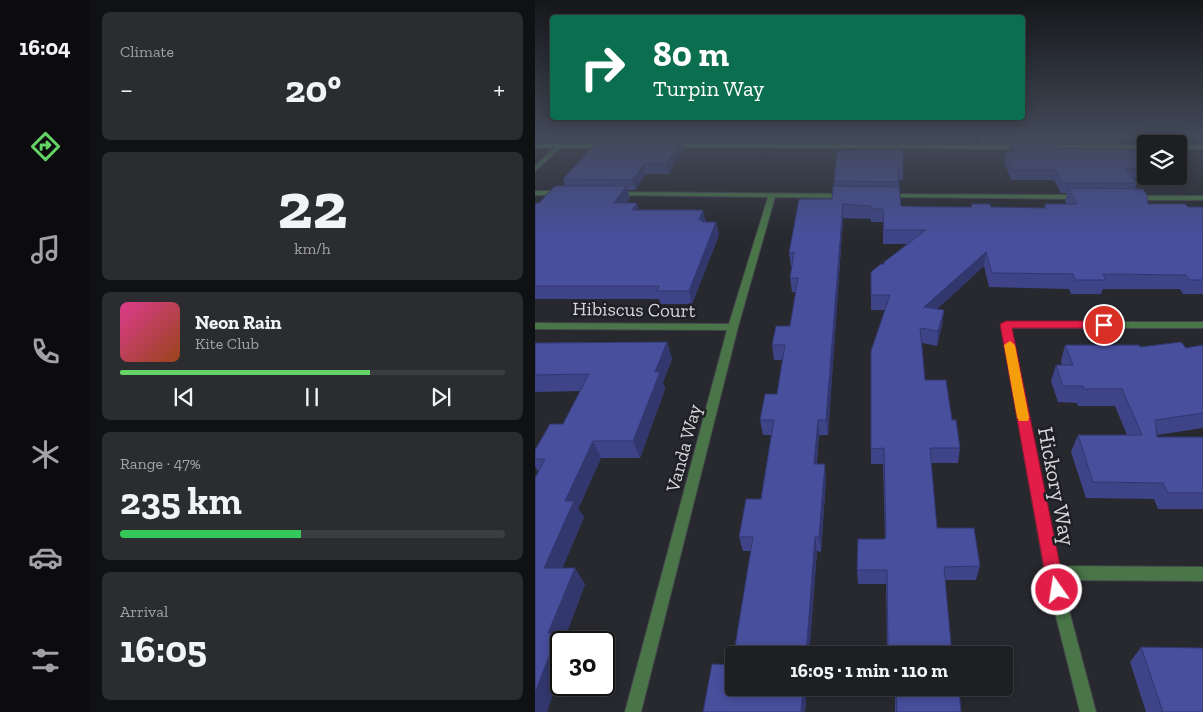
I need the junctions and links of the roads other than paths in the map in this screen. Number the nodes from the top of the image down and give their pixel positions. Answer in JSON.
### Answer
{"nodes":[{"id":1,"x":535,"y":193,"type":"edge"},
{"id":2,"x":565,"y":193,"type":"edge"},
{"id":3,"x":604,"y":194,"type":"edge"},
{"id":4,"x":772,"y":195,"type":"junction"},
{"id":5,"x":850,"y":196,"type":"edge"},
{"id":6,"x":879,"y":196,"type":"edge"},
{"id":7,"x":1085,"y":197,"type":"edge"},
{"id":8,"x":1125,"y":198,"type":"edge"},
{"id":9,"x":1203,"y":198,"type":"edge"},
{"id":10,"x":1203,"y":325,"type":"edge"},
{"id":11,"x":535,"y":326,"type":"edge"},
{"id":12,"x":733,"y":327,"type":"junction"},
{"id":13,"x":1052,"y":573,"type":"junction"},
{"id":14,"x":1203,"y":574,"type":"edge"},
{"id":15,"x":633,"y":712,"type":"edge"},
{"id":16,"x":1088,"y":712,"type":"edge"}],
"edges":[{"from":1,"to":2,"type":"street"},
{"from":3,"to":4,"type":"street"},
{"from":4,"to":5,"type":"street"},
{"from":4,"to":12,"type":"street","name":"Vanda Way"},
{"from":6,"to":7,"type":"street"},
{"from":8,"to":9,"type":"street"},
{"from":10,"to":13,"type":"street","name":"Hickory Way"},
{"from":11,"to":12,"type":"street","name":"Hibiscus Court"},
{"from":12,"to":15,"type":"street","name":"Vanda Way"},
{"from":13,"to":14,"type":"street"},
{"from":13,"to":16,"type":"street","name":"Hickory Way"}]}
